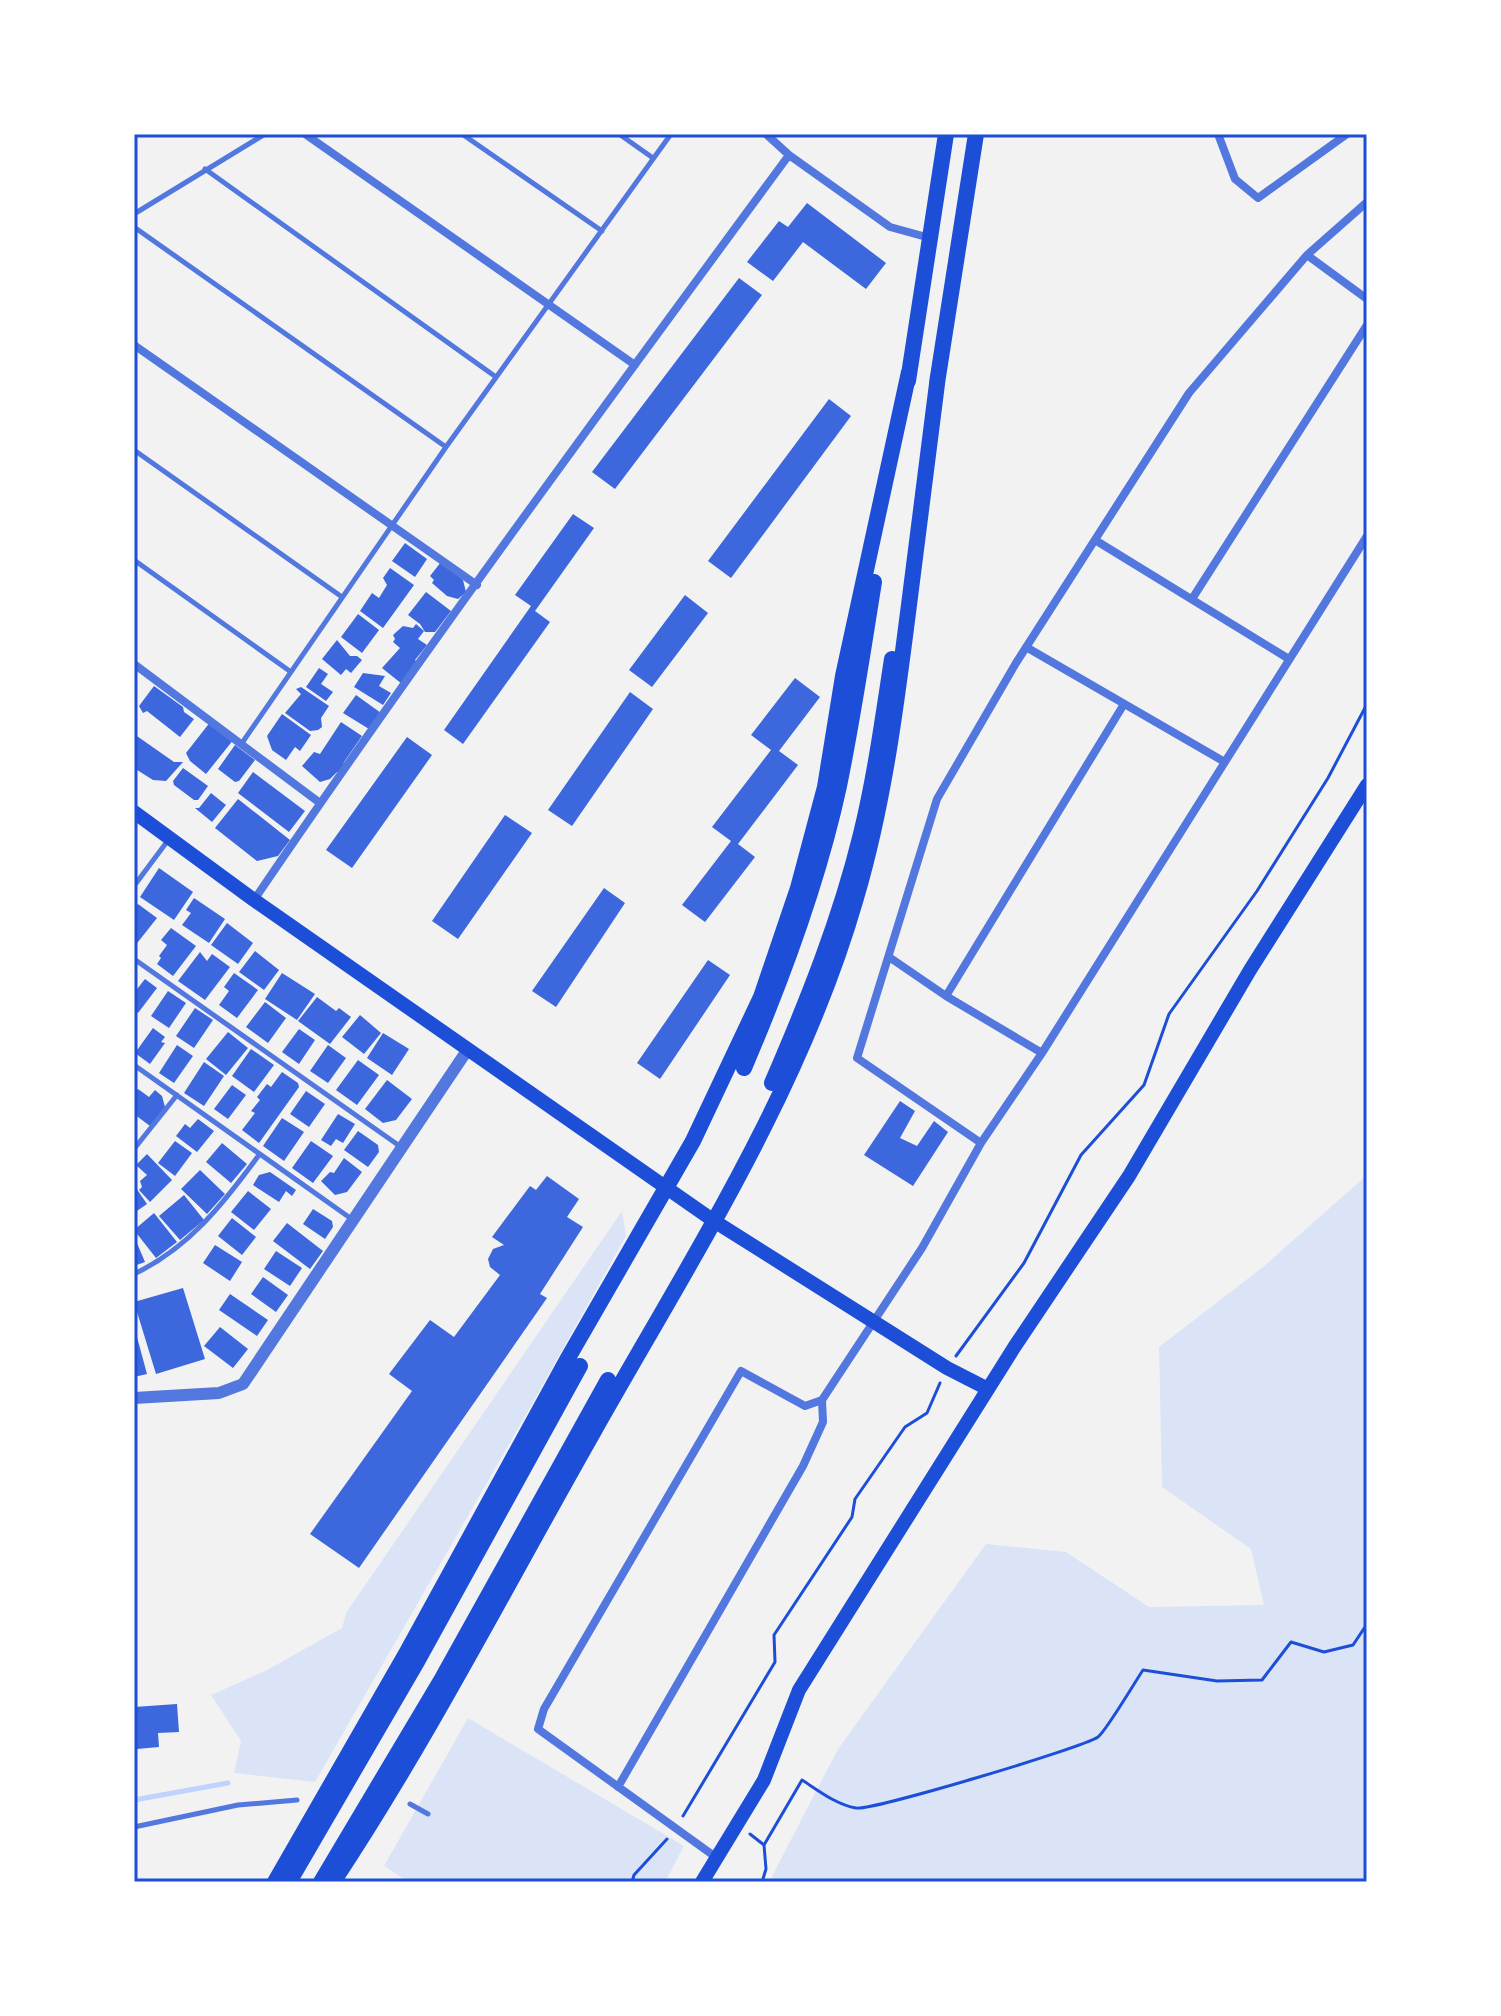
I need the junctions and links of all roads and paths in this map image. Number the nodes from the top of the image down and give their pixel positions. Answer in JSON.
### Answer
{"nodes":[{"id":1,"x":265,"y":134,"type":"edge"},
{"id":2,"x":305,"y":134,"type":"edge"},
{"id":3,"x":462,"y":134,"type":"edge"},
{"id":4,"x":619,"y":134,"type":"edge"},
{"id":5,"x":671,"y":134,"type":"edge"},
{"id":6,"x":766,"y":134,"type":"edge"},
{"id":7,"x":946,"y":134,"type":"edge"},
{"id":8,"x":976,"y":134,"type":"edge"},
{"id":9,"x":1218,"y":134,"type":"edge"},
{"id":10,"x":1347,"y":134,"type":"edge"},
{"id":11,"x":789,"y":155,"type":"junction"},
{"id":12,"x":653,"y":158,"type":"junction"},
{"id":13,"x":205,"y":169,"type":"junction"},
{"id":14,"x":1367,"y":202,"type":"edge"},
{"id":15,"x":134,"y":214,"type":"edge"},
{"id":16,"x":134,"y":227,"type":"edge"},
{"id":17,"x":602,"y":231,"type":"junction"},
{"id":18,"x":930,"y":238,"type":"junction"},
{"id":19,"x":1307,"y":255,"type":"junction"},
{"id":20,"x":1367,"y":299,"type":"edge"},
{"id":21,"x":549,"y":304,"type":"junction"},
{"id":22,"x":1367,"y":325,"type":"edge"},
{"id":23,"x":134,"y":345,"type":"edge"},
{"id":24,"x":635,"y":365,"type":"junction"},
{"id":25,"x":909,"y":372,"type":"junction"},
{"id":26,"x":938,"y":376,"type":"junction"},
{"id":27,"x":496,"y":377,"type":"junction"},
{"id":28,"x":446,"y":447,"type":"junction"},
{"id":29,"x":134,"y":450,"type":"edge"},
{"id":30,"x":391,"y":525,"type":"junction"},
{"id":31,"x":1367,"y":536,"type":"edge"},
{"id":32,"x":1095,"y":540,"type":"junction"},
{"id":33,"x":134,"y":560,"type":"edge"},
{"id":34,"x":477,"y":585,"type":"junction"},
{"id":35,"x":342,"y":597,"type":"junction"},
{"id":36,"x":1192,"y":599,"type":"junction"},
{"id":37,"x":1026,"y":647,"type":"junction"},
{"id":38,"x":1289,"y":659,"type":"junction"},
{"id":39,"x":134,"y":664,"type":"edge"},
{"id":40,"x":291,"y":672,"type":"junction"},
{"id":41,"x":1124,"y":704,"type":"junction"},
{"id":42,"x":1367,"y":704,"type":"edge"},
{"id":43,"x":242,"y":743,"type":"junction"},
{"id":44,"x":1223,"y":761,"type":"junction"},
{"id":45,"x":1367,"y":785,"type":"edge"},
{"id":46,"x":320,"y":803,"type":"junction"},
{"id":47,"x":134,"y":812,"type":"edge"},
{"id":48,"x":170,"y":838,"type":"junction"},
{"id":49,"x":134,"y":886,"type":"edge"},
{"id":50,"x":254,"y":900,"type":"junction"},
{"id":51,"x":889,"y":957,"type":"junction"},
{"id":52,"x":134,"y":959,"type":"edge"},
{"id":53,"x":946,"y":996,"type":"junction"},
{"id":54,"x":468,"y":1049,"type":"junction"},
{"id":55,"x":1042,"y":1053,"type":"junction"},
{"id":56,"x":134,"y":1065,"type":"edge"},
{"id":57,"x":744,"y":1068,"type":"dead end"},
{"id":58,"x":772,"y":1083,"type":"dead end"},
{"id":59,"x":177,"y":1095,"type":"junction"},
{"id":60,"x":981,"y":1143,"type":"junction"},
{"id":61,"x":402,"y":1148,"type":"junction"},
{"id":62,"x":134,"y":1149,"type":"edge"},
{"id":63,"x":259,"y":1155,"type":"junction"},
{"id":64,"x":668,"y":1187,"type":"junction"},
{"id":65,"x":354,"y":1220,"type":"junction"},
{"id":66,"x":714,"y":1221,"type":"junction"},
{"id":67,"x":134,"y":1274,"type":"edge"},
{"id":68,"x":874,"y":1321,"type":"junction"},
{"id":69,"x":580,"y":1366,"type":"dead end"},
{"id":70,"x":947,"y":1368,"type":"junction"},
{"id":71,"x":608,"y":1380,"type":"dead end"},
{"id":72,"x":988,"y":1389,"type":"junction"},
{"id":73,"x":134,"y":1398,"type":"edge"},
{"id":74,"x":822,"y":1400,"type":"junction"},
{"id":75,"x":1367,"y":1624,"type":"edge"},
{"id":76,"x":618,"y":1787,"type":"junction"},
{"id":77,"x":297,"y":1800,"type":"dead end"},
{"id":78,"x":410,"y":1804,"type":"dead end"},
{"id":79,"x":428,"y":1814,"type":"dead end"},
{"id":80,"x":738,"y":1824,"type":"junction"},
{"id":81,"x":134,"y":1827,"type":"edge"},
{"id":82,"x":676,"y":1828,"type":"junction"},
{"id":83,"x":764,"y":1845,"type":"junction"},
{"id":84,"x":717,"y":1858,"type":"junction"},
{"id":85,"x":275,"y":1882,"type":"edge"},
{"id":86,"x":289,"y":1882,"type":"edge"},
{"id":87,"x":321,"y":1882,"type":"edge"},
{"id":88,"x":333,"y":1882,"type":"edge"},
{"id":89,"x":632,"y":1882,"type":"edge"},
{"id":90,"x":702,"y":1882,"type":"edge"},
{"id":91,"x":762,"y":1882,"type":"edge"}],
"edges":[{"from":1,"to":13,"type":"lane"},
{"from":2,"to":21,"type":"street"},
{"from":3,"to":17,"type":"lane"},
{"from":4,"to":12,"type":"lane"},
{"from":5,"to":12,"type":"lane"},
{"from":6,"to":11,"type":"street"},
{"from":7,"to":18,"type":"main road"},
{"from":8,"to":26,"type":"main road"},
{"from":9,"to":10,"type":"street"},
{"from":11,"to":18,"type":"street"},
{"from":11,"to":24,"type":"street"},
{"from":12,"to":17,"type":"lane"},
{"from":13,"to":15,"type":"lane"},
{"from":13,"to":27,"type":"lane"},
{"from":14,"to":19,"type":"street"},
{"from":16,"to":28,"type":"lane"},
{"from":17,"to":21,"type":"lane"},
{"from":18,"to":25,"type":"main road"},
{"from":19,"to":20,"type":"street"},
{"from":19,"to":32,"type":"street"},
{"from":21,"to":24,"type":"street"},
{"from":21,"to":27,"type":"lane"},
{"from":22,"to":36,"type":"street"},
{"from":23,"to":30,"type":"street"},
{"from":24,"to":34,"type":"street"},
{"from":25,"to":57,"type":"main road"},
{"from":25,"to":64,"type":"main road"},
{"from":26,"to":58,"type":"main road"},
{"from":26,"to":66,"type":"main road"},
{"from":27,"to":28,"type":"lane"},
{"from":28,"to":30,"type":"lane"},
{"from":29,"to":35,"type":"lane"},
{"from":30,"to":34,"type":"street"},
{"from":30,"to":35,"type":"lane"},
{"from":31,"to":38,"type":"street"},
{"from":32,"to":36,"type":"street"},
{"from":32,"to":37,"type":"street"},
{"from":33,"to":40,"type":"lane"},
{"from":34,"to":46,"type":"street"},
{"from":35,"to":40,"type":"lane"},
{"from":36,"to":38,"type":"street"},
{"from":37,"to":41,"type":"street"},
{"from":37,"to":51,"type":"street"},
{"from":38,"to":44,"type":"street"},
{"from":39,"to":43,"type":"street"},
{"from":40,"to":43,"type":"lane"},
{"from":41,"to":44,"type":"street"},
{"from":41,"to":53,"type":"street"},
{"from":42,"to":70,"type":"path"},
{"from":43,"to":46,"type":"street"},
{"from":44,"to":55,"type":"street"},
{"from":45,"to":72,"type":"main road"},
{"from":46,"to":50,"type":"street"},
{"from":47,"to":48,"type":"main road"},
{"from":48,"to":49,"type":"lane"},
{"from":48,"to":50,"type":"main road"},
{"from":50,"to":54,"type":"main road"},
{"from":51,"to":53,"type":"street"},
{"from":51,"to":60,"type":"street"},
{"from":52,"to":61,"type":"lane"},
{"from":53,"to":55,"type":"street"},
{"from":54,"to":61,"type":"street"},
{"from":54,"to":64,"type":"main road"},
{"from":55,"to":60,"type":"street"},
{"from":56,"to":59,"type":"lane"},
{"from":59,"to":62,"type":"lane"},
{"from":59,"to":63,"type":"lane"},
{"from":60,"to":68,"type":"street"},
{"from":61,"to":65,"type":"street"},
{"from":63,"to":65,"type":"lane"},
{"from":63,"to":67,"type":"lane"},
{"from":64,"to":66,"type":"main road"},
{"from":64,"to":85,"type":"main road"},
{"from":65,"to":73,"type":"street"},
{"from":66,"to":68,"type":"main road"},
{"from":66,"to":88,"type":"main road"},
{"from":68,"to":70,"type":"main road"},
{"from":68,"to":74,"type":"street"},
{"from":69,"to":86,"type":"main road"},
{"from":70,"to":72,"type":"main road"},
{"from":70,"to":82,"type":"path"},
{"from":71,"to":87,"type":"main road"},
{"from":72,"to":80,"type":"main road"},
{"from":74,"to":76,"type":"street"},
{"from":74,"to":76,"type":"street"},
{"from":75,"to":83,"type":"path"},
{"from":76,"to":82,"type":"street"},
{"from":77,"to":81,"type":"lane"},
{"from":78,"to":79,"type":"lane"},
{"from":80,"to":83,"type":"path"},
{"from":80,"to":84,"type":"main road"},
{"from":82,"to":84,"type":"street"},
{"from":82,"to":89,"type":"path"},
{"from":83,"to":91,"type":"path"},
{"from":84,"to":90,"type":"main road"}]}
